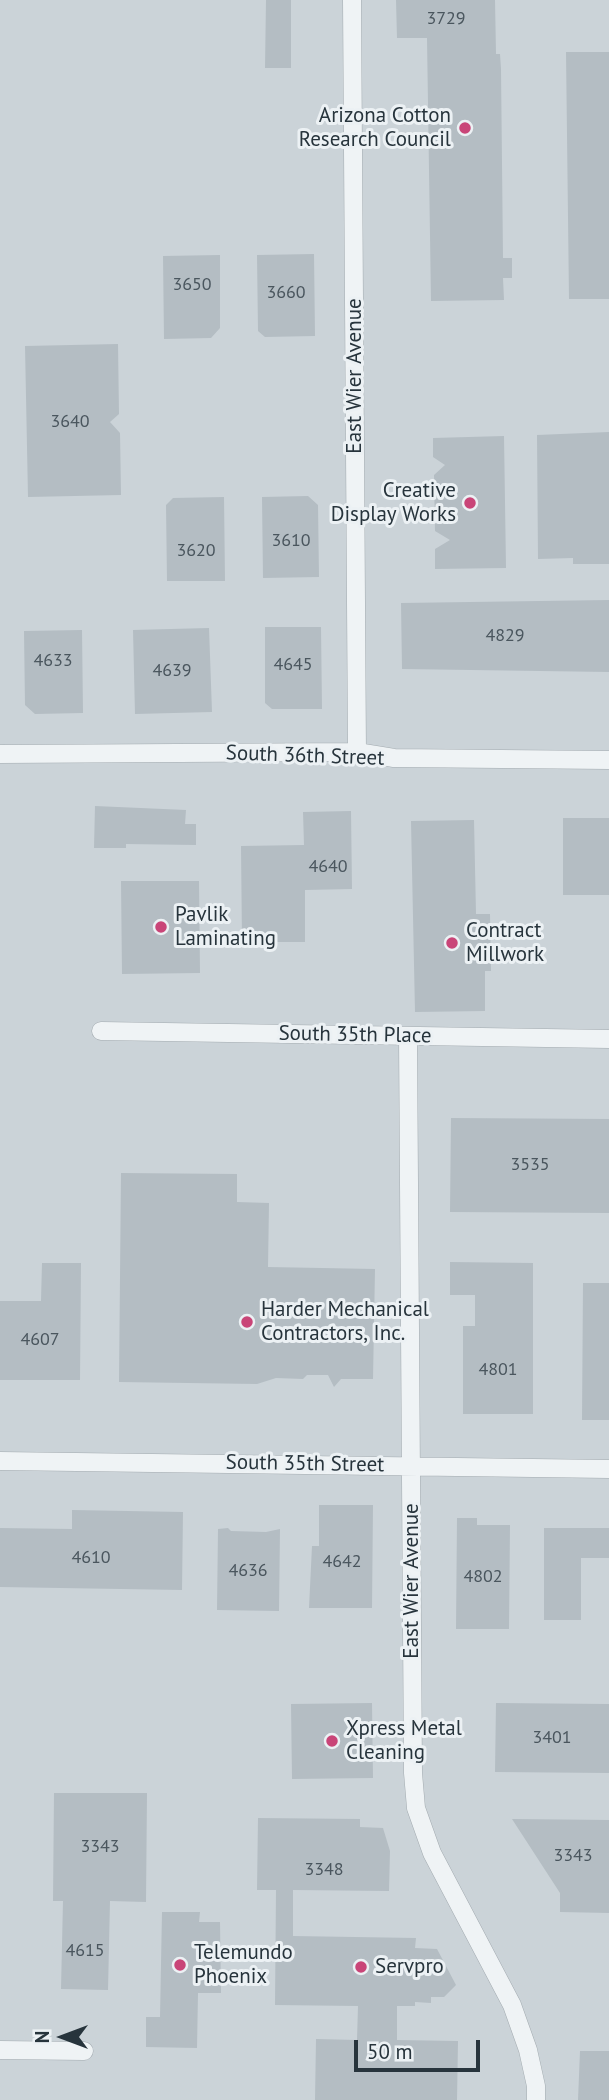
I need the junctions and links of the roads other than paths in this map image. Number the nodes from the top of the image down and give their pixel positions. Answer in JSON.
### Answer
{"nodes":[{"id":1,"x":352,"y":0,"type":"edge"},
{"id":2,"x":357,"y":752,"type":"junction"},
{"id":3,"x":0,"y":754,"type":"edge"},
{"id":4,"x":609,"y":760,"type":"edge"},
{"id":5,"x":101,"y":1031,"type":"dead end"},
{"id":6,"x":408,"y":1036,"type":"junction"},
{"id":7,"x":609,"y":1039,"type":"edge"},
{"id":8,"x":0,"y":1461,"type":"edge"},
{"id":9,"x":412,"y":1465,"type":"junction"},
{"id":10,"x":609,"y":1469,"type":"edge"},
{"id":11,"x":0,"y":2050,"type":"edge"},
{"id":12,"x":84,"y":2051,"type":"dead end"},
{"id":13,"x":536,"y":2100,"type":"edge"}],
"edges":[{"from":1,"to":2,"type":"street","name":"East Wier Avenue"},
{"from":2,"to":3,"type":"street","name":"South 36th Street"},
{"from":2,"to":4,"type":"street","name":"South 36th Street"},
{"from":5,"to":6,"type":"street","name":"South 35th Place"},
{"from":6,"to":7,"type":"street","name":"South 35th Place"},
{"from":6,"to":9,"type":"street","name":"East Wier Avenue"},
{"from":8,"to":9,"type":"street","name":"South 35th Street"},
{"from":9,"to":10,"type":"street","name":"South 35th Street"},
{"from":9,"to":13,"type":"street","name":"East Wier Avenue"},
{"from":11,"to":12,"type":"street"}]}
